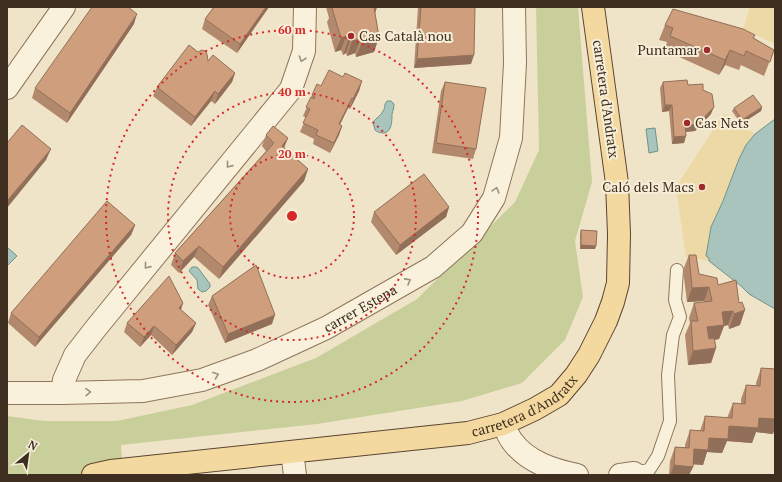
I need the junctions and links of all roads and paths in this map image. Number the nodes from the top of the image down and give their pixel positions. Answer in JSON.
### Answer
{"nodes":[{"id":1,"x":64,"y":7,"type":"edge"},
{"id":2,"x":305,"y":7,"type":"edge"},
{"id":3,"x":514,"y":7,"type":"edge"},
{"id":4,"x":593,"y":7,"type":"edge"},
{"id":5,"x":7,"y":88,"type":"edge"},
{"id":6,"x":677,"y":270,"type":"dead end"},
{"id":7,"x":7,"y":393,"type":"edge"},
{"id":8,"x":62,"y":393,"type":"junction"},
{"id":9,"x":503,"y":424,"type":"junction"},
{"id":10,"x":292,"y":452,"type":"junction"},
{"id":11,"x":627,"y":474,"type":"edge"},
{"id":12,"x":93,"y":475,"type":"edge"},
{"id":13,"x":295,"y":475,"type":"edge"},
{"id":14,"x":577,"y":475,"type":"edge"}],
"edges":[{"from":1,"to":5,"type":"street"},
{"from":2,"to":8,"type":"street","one_way":true},
{"from":8,"to":3,"type":"street","name":"carrer Estepa","one_way":true},
{"from":4,"to":9,"type":"main road","name":"carretera d'Andratx"},
{"from":6,"to":11,"type":"lane"},
{"from":7,"to":8,"type":"street","name":"carrer Estepa"},
{"from":9,"to":10,"type":"main road","name":"carretera d'Andratx"},
{"from":9,"to":14,"type":"street"},
{"from":10,"to":12,"type":"main road","name":"carretera d'Andratx"},
{"from":10,"to":13,"type":"street"}]}
